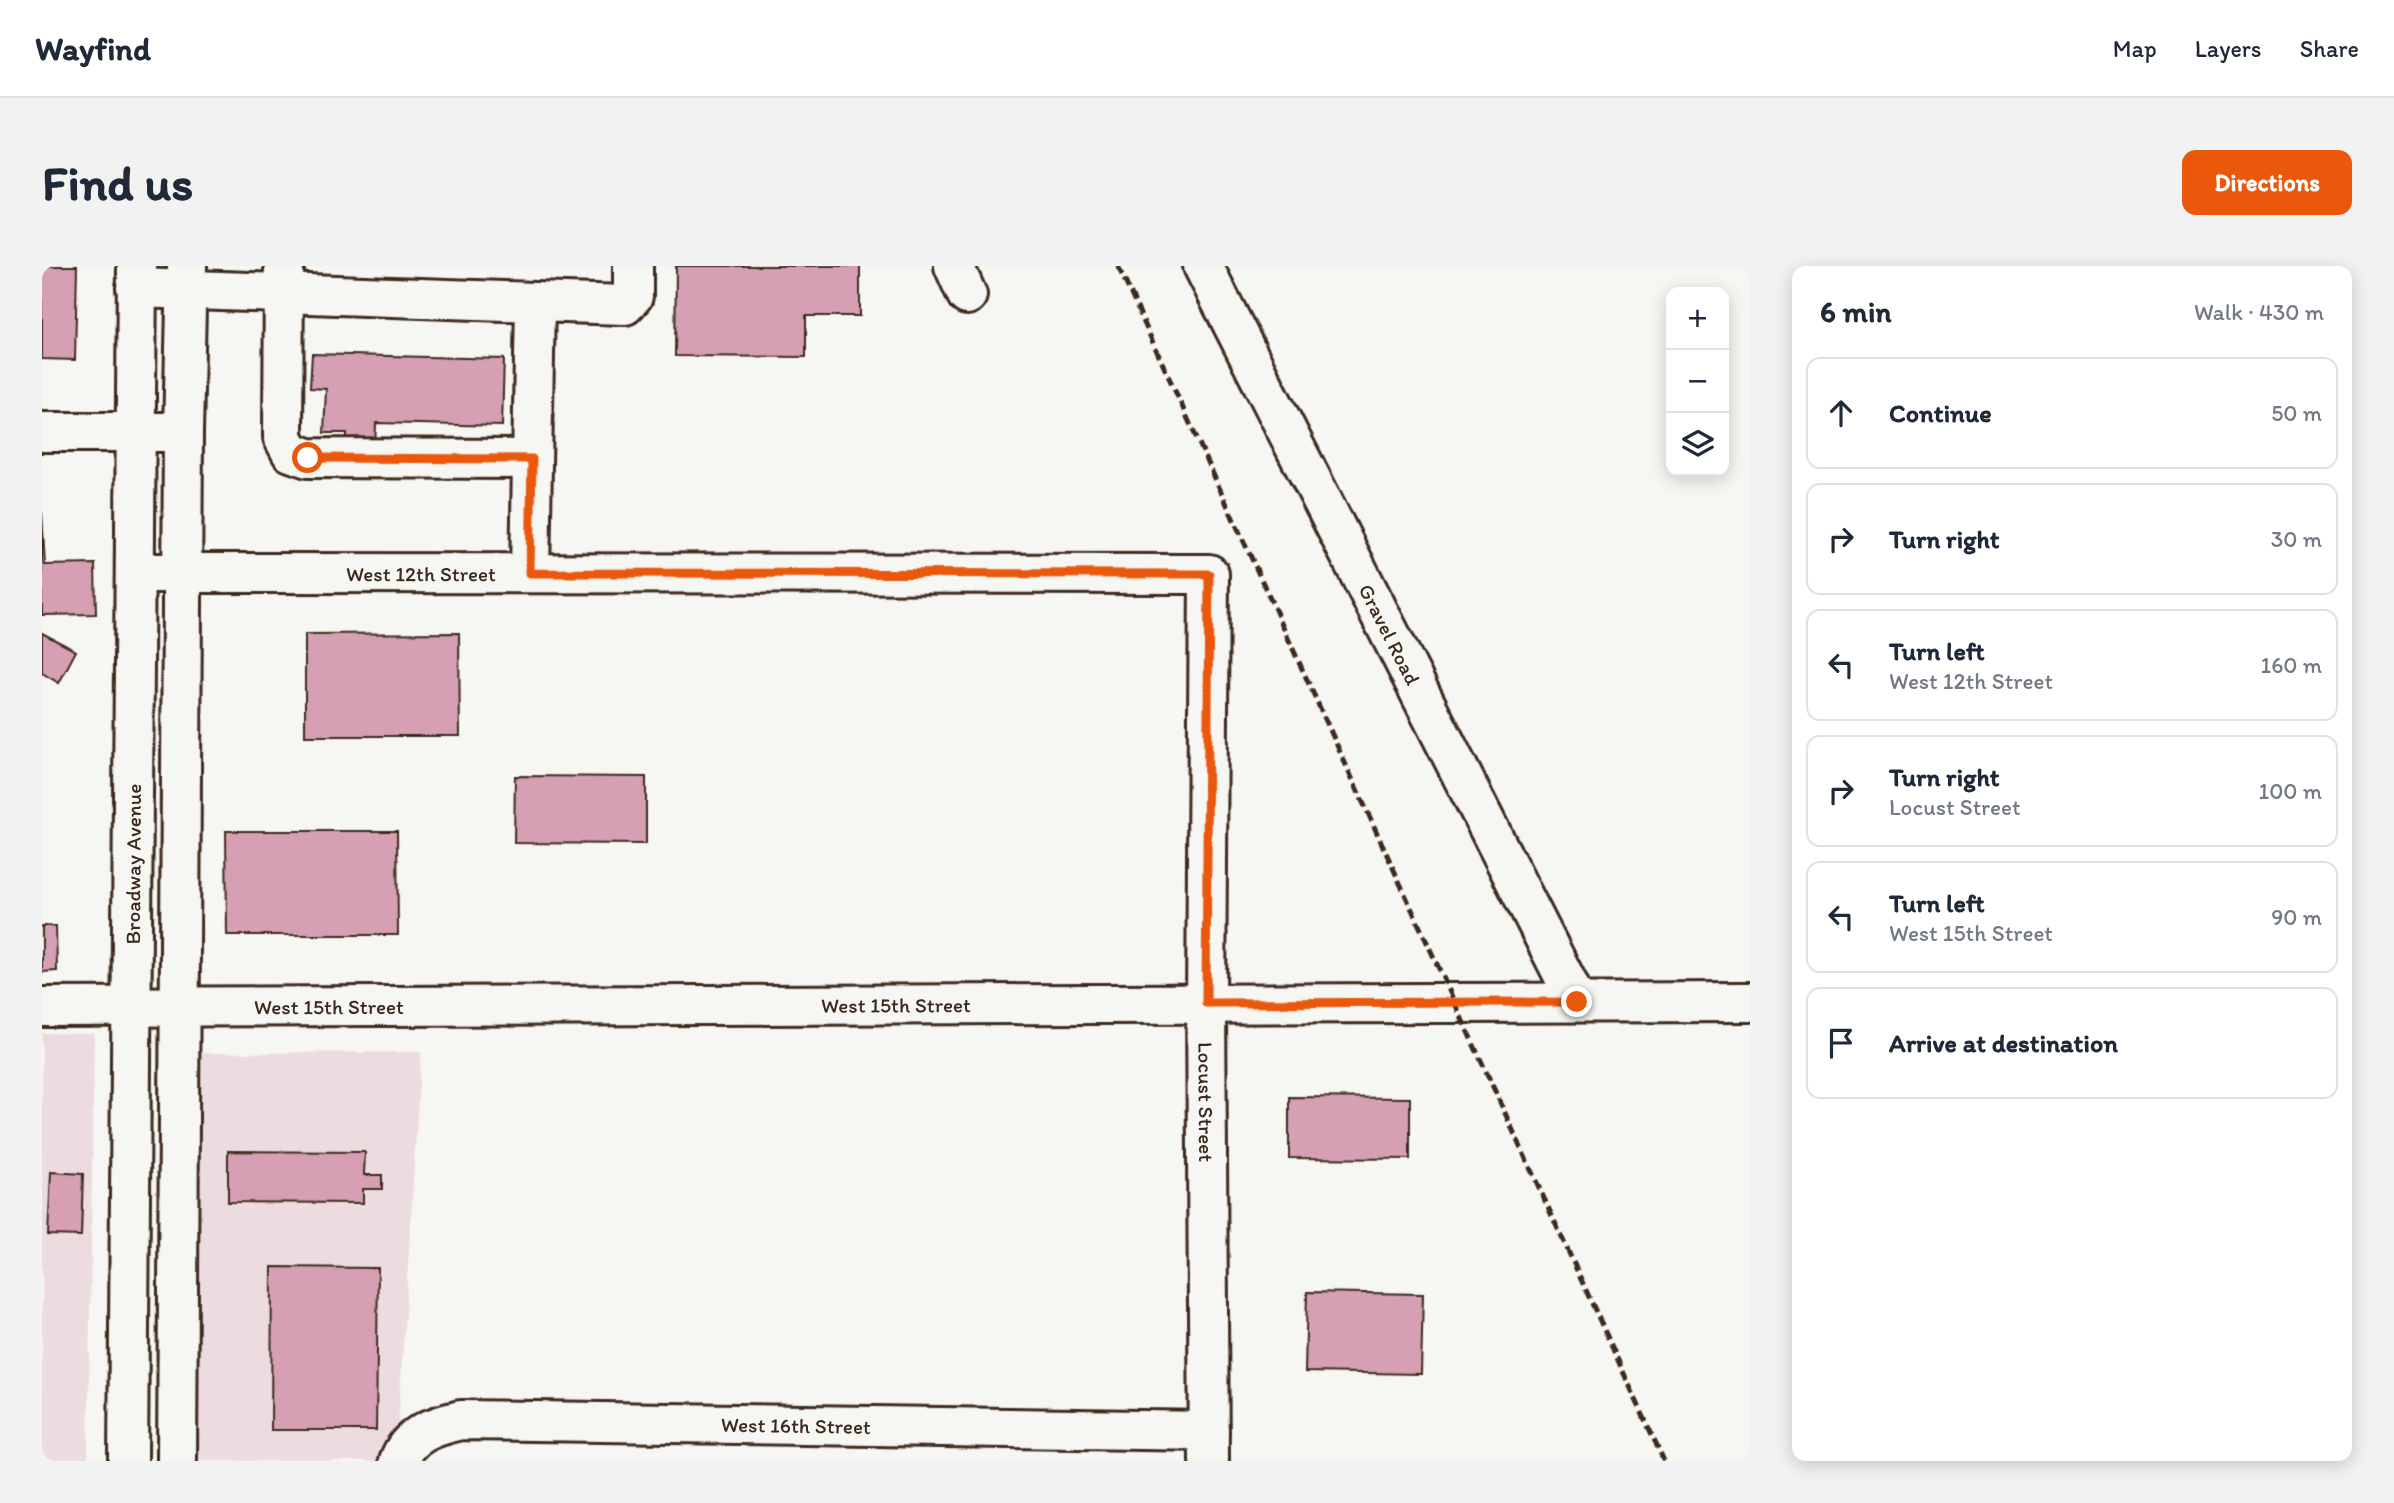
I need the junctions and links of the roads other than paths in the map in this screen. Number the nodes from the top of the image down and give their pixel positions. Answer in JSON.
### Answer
{"nodes":[{"id":1,"x":633,"y":266,"type":"edge"},
{"id":2,"x":1203,"y":266,"type":"edge"},
{"id":3,"x":137,"y":277,"type":"edge"},
{"id":4,"x":187,"y":278,"type":"edge"},
{"id":5,"x":284,"y":279,"type":"edge"},
{"id":6,"x":535,"y":302,"type":"junction"},
{"id":7,"x":42,"y":432,"type":"edge"},
{"id":8,"x":134,"y":432,"type":"junction"},
{"id":9,"x":183,"y":432,"type":"junction"},
{"id":10,"x":532,"y":459,"type":"junction"},
{"id":11,"x":183,"y":572,"type":"junction"},
{"id":12,"x":136,"y":573,"type":"junction"},
{"id":13,"x":530,"y":573,"type":"junction"},
{"id":14,"x":1209,"y":574,"type":"joint"},
{"id":15,"x":1577,"y":1002,"type":"junction"},
{"id":16,"x":1742,"y":1002,"type":"edge"},
{"id":17,"x":1206,"y":1003,"type":"junction"},
{"id":18,"x":42,"y":1007,"type":"edge"},
{"id":19,"x":133,"y":1007,"type":"junction"},
{"id":20,"x":181,"y":1007,"type":"junction"},
{"id":21,"x":1209,"y":1446,"type":"edge"},
{"id":22,"x":128,"y":1461,"type":"edge"},
{"id":23,"x":177,"y":1461,"type":"edge"},
{"id":24,"x":399,"y":1461,"type":"edge"}],
"edges":[{"from":1,"to":6,"type":"main road"},
{"from":2,"to":15,"type":"main road","name":"Gravel Road"},
{"from":3,"to":4,"type":"main road"},
{"from":3,"to":8,"type":"main road","name":"Broadway Avenue"},
{"from":4,"to":5,"type":"main road"},
{"from":4,"to":9,"type":"main road"},
{"from":5,"to":6,"type":"main road"},
{"from":5,"to":10,"type":"main road"},
{"from":6,"to":10,"type":"main road"},
{"from":7,"to":8,"type":"main road"},
{"from":8,"to":9,"type":"main road"},
{"from":8,"to":12,"type":"main road","name":"Broadway Avenue"},
{"from":9,"to":11,"type":"main road"},
{"from":10,"to":13,"type":"main road"},
{"from":11,"to":12,"type":"main road","name":"West 12th Street"},
{"from":11,"to":13,"type":"main road","name":"West 12th Street"},
{"from":11,"to":20,"type":"main road"},
{"from":12,"to":19,"type":"main road","name":"Broadway Avenue"},
{"from":13,"to":14,"type":"main road","name":"West 12th Street"},
{"from":14,"to":17,"type":"main road","name":"Locust Street"},
{"from":15,"to":16,"type":"main road","name":"West 15th Street"},
{"from":15,"to":17,"type":"main road","name":"West 15th Street"},
{"from":17,"to":20,"type":"main road","name":"West 15th Street"},
{"from":17,"to":21,"type":"main road","name":"Locust Street"},
{"from":18,"to":19,"type":"main road","name":"West 15th Street"},
{"from":19,"to":20,"type":"main road","name":"West 15th Street"},
{"from":19,"to":22,"type":"main road","name":"Broadway Avenue"},
{"from":20,"to":23,"type":"main road"},
{"from":21,"to":24,"type":"main road","name":"West 16th Street"}]}
